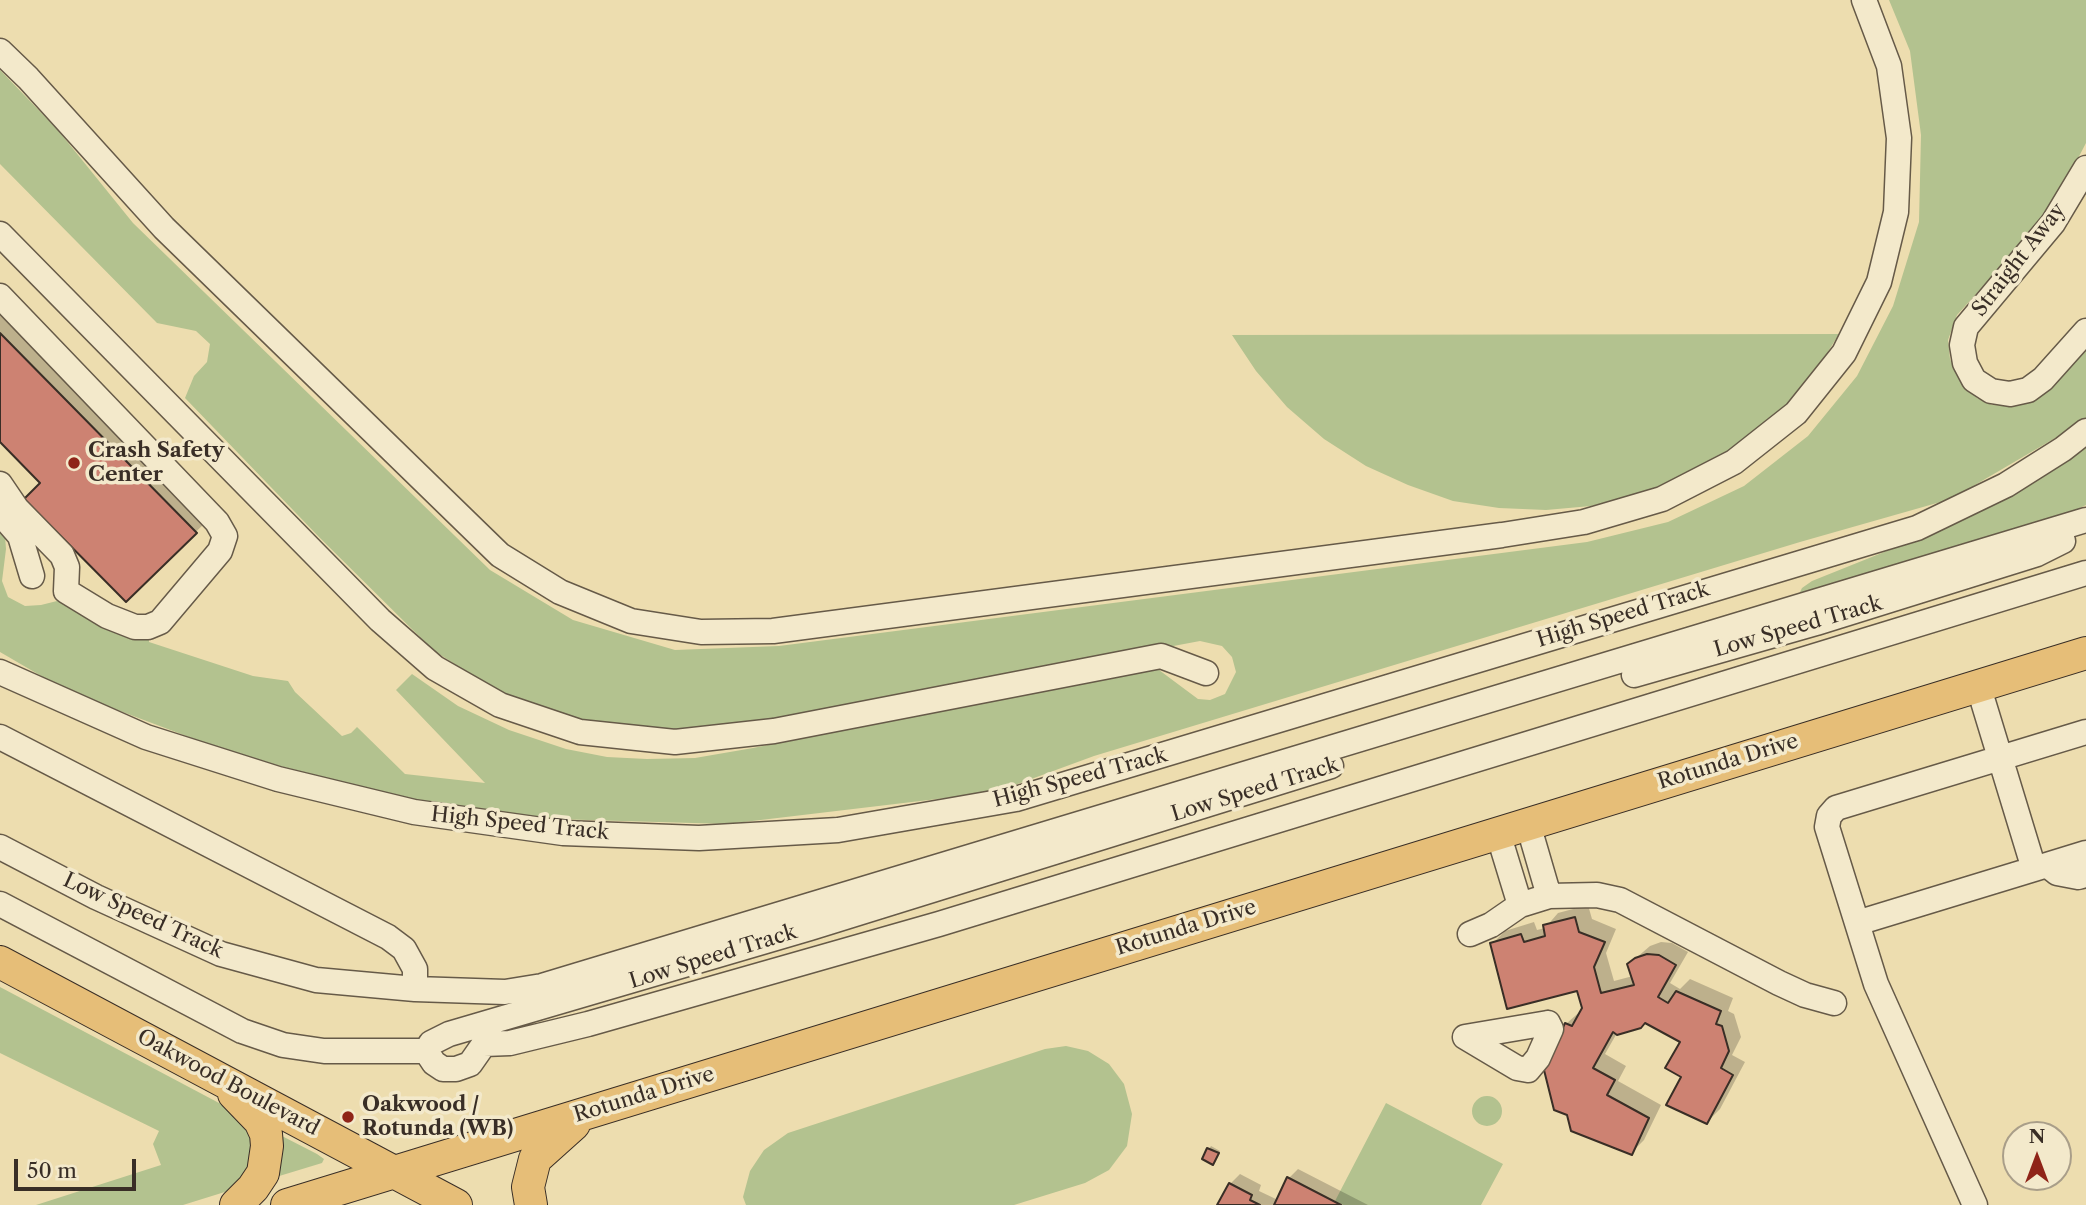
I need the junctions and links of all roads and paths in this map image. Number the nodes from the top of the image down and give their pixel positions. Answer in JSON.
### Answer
{"nodes":[{"id":1,"x":1864,"y":0,"type":"edge"},
{"id":2,"x":0,"y":51,"type":"edge"},
{"id":3,"x":2086,"y":168,"type":"edge"},
{"id":4,"x":0,"y":234,"type":"edge"},
{"id":5,"x":0,"y":296,"type":"edge"},
{"id":6,"x":2086,"y":331,"type":"edge"},
{"id":7,"x":2086,"y":431,"type":"edge"},
{"id":8,"x":0,"y":485,"type":"edge"},
{"id":9,"x":0,"y":513,"type":"edge"},
{"id":10,"x":2086,"y":520,"type":"edge"},
{"id":11,"x":2080,"y":535,"type":"edge"},
{"id":12,"x":2086,"y":573,"type":"edge"},
{"id":13,"x":32,"y":576,"type":"dead end"},
{"id":14,"x":2086,"y":653,"type":"edge"},
{"id":15,"x":0,"y":672,"type":"edge"},
{"id":16,"x":1206,"y":673,"type":"dead end"},
{"id":17,"x":1978,"y":685,"type":"junction"},
{"id":18,"x":2086,"y":732,"type":"edge"},
{"id":19,"x":0,"y":737,"type":"edge"},
{"id":20,"x":2000,"y":758,"type":"junction"},
{"id":21,"x":1513,"y":829,"type":"junction"},
{"id":22,"x":0,"y":847,"type":"edge"},
{"id":23,"x":2086,"y":853,"type":"edge"},
{"id":24,"x":2040,"y":867,"type":"junction"},
{"id":25,"x":2086,"y":875,"type":"edge"},
{"id":26,"x":1549,"y":896,"type":"junction"},
{"id":27,"x":0,"y":904,"type":"edge"},
{"id":28,"x":1520,"y":905,"type":"junction"},
{"id":29,"x":1857,"y":923,"type":"junction"},
{"id":30,"x":939,"y":924,"type":"junction"},
{"id":31,"x":810,"y":928,"type":"junction"},
{"id":32,"x":1470,"y":934,"type":"dead end"},
{"id":33,"x":0,"y":962,"type":"edge"},
{"id":34,"x":415,"y":989,"type":"junction"},
{"id":35,"x":1834,"y":1003,"type":"dead end"},
{"id":36,"x":426,"y":1051,"type":"junction"},
{"id":37,"x":216,"y":1076,"type":"junction"},
{"id":38,"x":589,"y":1112,"type":"junction"},
{"id":39,"x":394,"y":1173,"type":"junction"},
{"id":40,"x":236,"y":1205,"type":"edge"},
{"id":41,"x":287,"y":1205,"type":"edge"},
{"id":42,"x":456,"y":1205,"type":"edge"},
{"id":43,"x":531,"y":1205,"type":"edge"},
{"id":44,"x":1975,"y":1205,"type":"edge"}],
"edges":[{"from":1,"to":2,"type":"lane"},
{"from":3,"to":6,"type":"lane","name":"Straight Away"},
{"from":4,"to":16,"type":"lane"},
{"from":5,"to":8,"type":"lane"},
{"from":7,"to":15,"type":"lane","name":"High Speed Track"},
{"from":9,"to":13,"type":"lane"},
{"from":10,"to":34,"type":"lane","name":"Low Speed Track"},
{"from":11,"to":31,"type":"lane","name":"Low Speed Track"},
{"from":12,"to":30,"type":"lane"},
{"from":14,"to":17,"type":"main road","name":"Rotunda Drive"},
{"from":17,"to":20,"type":"lane"},
{"from":17,"to":21,"type":"main road","name":"Rotunda Drive"},
{"from":18,"to":20,"type":"lane"},
{"from":19,"to":34,"type":"lane"},
{"from":20,"to":24,"type":"lane"},
{"from":20,"to":29,"type":"lane"},
{"from":21,"to":26,"type":"lane"},
{"from":21,"to":28,"type":"lane"},
{"from":21,"to":38,"type":"main road","name":"Rotunda Drive"},
{"from":22,"to":34,"type":"lane","name":"Low Speed Track"},
{"from":23,"to":24,"type":"lane"},
{"from":24,"to":25,"type":"lane"},
{"from":24,"to":29,"type":"lane"},
{"from":26,"to":28,"type":"lane"},
{"from":26,"to":35,"type":"lane"},
{"from":27,"to":36,"type":"lane"},
{"from":28,"to":32,"type":"lane"},
{"from":29,"to":44,"type":"lane"},
{"from":30,"to":31,"type":"lane"},
{"from":30,"to":36,"type":"lane"},
{"from":31,"to":36,"type":"lane","name":"Low Speed Track"},
{"from":33,"to":37,"type":"main road","name":"Oakwood Boulevard"},
{"from":37,"to":39,"type":"main road","name":"Oakwood Boulevard"},
{"from":37,"to":40,"type":"main road"},
{"from":38,"to":39,"type":"main road","name":"Rotunda Drive"},
{"from":38,"to":43,"type":"main road"},
{"from":39,"to":41,"type":"main road","name":"Rotunda Drive"},
{"from":39,"to":42,"type":"main road","name":"Oakwood Boulevard"}]}
